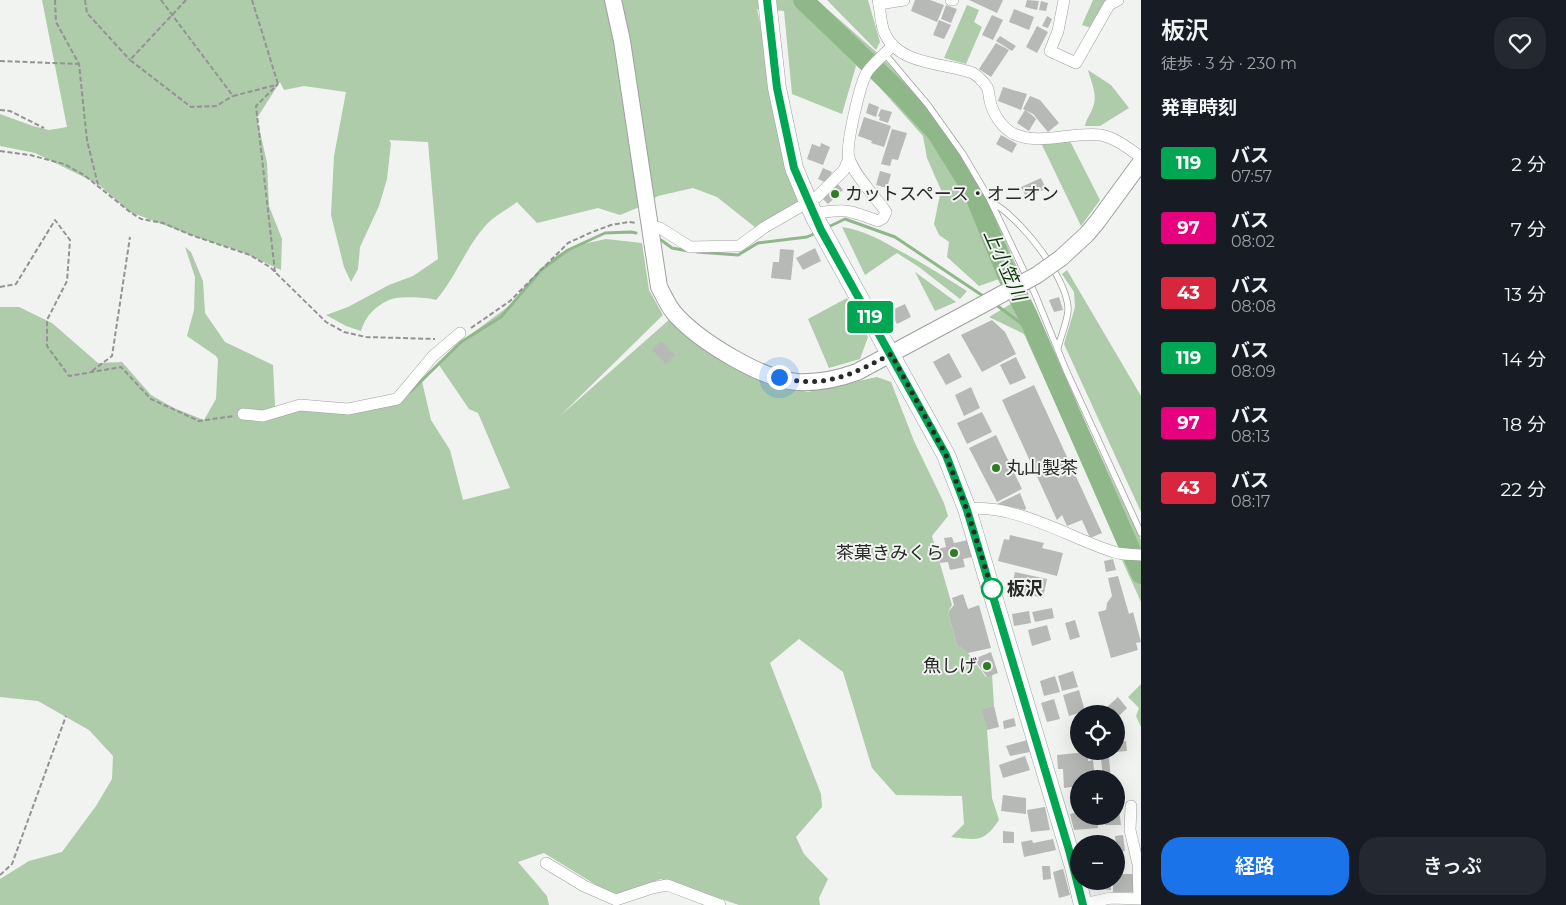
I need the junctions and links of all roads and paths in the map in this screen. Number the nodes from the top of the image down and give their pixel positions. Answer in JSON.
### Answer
{"nodes":[{"id":1,"x":55,"y":0,"type":"edge"},
{"id":2,"x":85,"y":0,"type":"edge"},
{"id":3,"x":161,"y":0,"type":"edge"},
{"id":4,"x":186,"y":0,"type":"edge"},
{"id":5,"x":252,"y":0,"type":"edge"},
{"id":6,"x":613,"y":0,"type":"edge"},
{"id":7,"x":767,"y":0,"type":"edge"},
{"id":8,"x":904,"y":0,"type":"edge"},
{"id":9,"x":1064,"y":0,"type":"edge"},
{"id":10,"x":1118,"y":0,"type":"edge"},
{"id":11,"x":878,"y":2,"type":"edge"},
{"id":12,"x":173,"y":15,"type":"junction"},
{"id":13,"x":886,"y":53,"type":"junction"},
{"id":14,"x":130,"y":60,"type":"junction"},
{"id":15,"x":0,"y":61,"type":"edge"},
{"id":16,"x":80,"y":64,"type":"junction"},
{"id":17,"x":278,"y":84,"type":"junction"},
{"id":18,"x":232,"y":96,"type":"junction"},
{"id":19,"x":0,"y":110,"type":"edge"},
{"id":20,"x":44,"y":128,"type":"dead end"},
{"id":21,"x":0,"y":151,"type":"edge"},
{"id":22,"x":1141,"y":157,"type":"edge"},
{"id":23,"x":849,"y":158,"type":"junction"},
{"id":24,"x":1141,"y":162,"type":"edge"},
{"id":25,"x":99,"y":186,"type":"junction"},
{"id":26,"x":991,"y":202,"type":"junction"},
{"id":27,"x":812,"y":212,"type":"junction"},
{"id":28,"x":649,"y":225,"type":"junction"},
{"id":29,"x":130,"y":237,"type":"dead end"},
{"id":30,"x":275,"y":272,"type":"junction"},
{"id":31,"x":0,"y":287,"type":"edge"},
{"id":32,"x":460,"y":333,"type":"joint"},
{"id":33,"x":436,"y":339,"type":"dead end"},
{"id":34,"x":1058,"y":348,"type":"junction"},
{"id":35,"x":891,"y":354,"type":"junction"},
{"id":36,"x":90,"y":372,"type":"junction"},
{"id":37,"x":243,"y":414,"type":"joint"},
{"id":38,"x":967,"y":510,"type":"junction"},
{"id":39,"x":1141,"y":533,"type":"edge"},
{"id":40,"x":1141,"y":555,"type":"edge"},
{"id":41,"x":66,"y":716,"type":"dead end"},
{"id":42,"x":1131,"y":806,"type":"dead end"},
{"id":43,"x":546,"y":863,"type":"dead end"},
{"id":44,"x":0,"y":875,"type":"edge"},
{"id":45,"x":1140,"y":898,"type":"edge"},
{"id":46,"x":720,"y":905,"type":"edge"},
{"id":47,"x":1083,"y":905,"type":"edge"}],
"edges":[{"from":1,"to":16,"type":"path"},
{"from":2,"to":14,"type":"path"},
{"from":3,"to":12,"type":"path"},
{"from":4,"to":12,"type":"path"},
{"from":5,"to":17,"type":"path"},
{"from":6,"to":28,"type":"street"},
{"from":7,"to":27,"type":"main road"},
{"from":8,"to":11,"type":"street"},
{"from":9,"to":10,"type":"street"},
{"from":11,"to":13,"type":"street"},
{"from":12,"to":14,"type":"path"},
{"from":12,"to":18,"type":"path"},
{"from":13,"to":22,"type":"street"},
{"from":13,"to":23,"type":"street"},
{"from":13,"to":26,"type":"lane"},
{"from":14,"to":18,"type":"path"},
{"from":15,"to":16,"type":"path"},
{"from":16,"to":25,"type":"path"},
{"from":17,"to":18,"type":"path"},
{"from":17,"to":30,"type":"path"},
{"from":19,"to":20,"type":"path"},
{"from":21,"to":25,"type":"path"},
{"from":23,"to":27,"type":"street"},
{"from":23,"to":27,"type":"street"},
{"from":24,"to":35,"type":"street","bridge":true},
{"from":25,"to":30,"type":"path"},
{"from":26,"to":34,"type":"lane"},
{"from":26,"to":34,"type":"lane"},
{"from":27,"to":28,"type":"street"},
{"from":27,"to":35,"type":"main road"},
{"from":28,"to":32,"type":"path"},
{"from":28,"to":35,"type":"street"},
{"from":29,"to":36,"type":"path"},
{"from":30,"to":33,"type":"path"},
{"from":31,"to":36,"type":"path"},
{"from":32,"to":37,"type":"street"},
{"from":34,"to":39,"type":"lane"},
{"from":35,"to":38,"type":"main road"},
{"from":36,"to":37,"type":"path"},
{"from":38,"to":40,"type":"street"},
{"from":38,"to":47,"type":"main road"},
{"from":41,"to":44,"type":"path"},
{"from":42,"to":45,"type":"street"},
{"from":43,"to":46,"type":"street"},
{"from":45,"to":47,"type":"street"}]}
